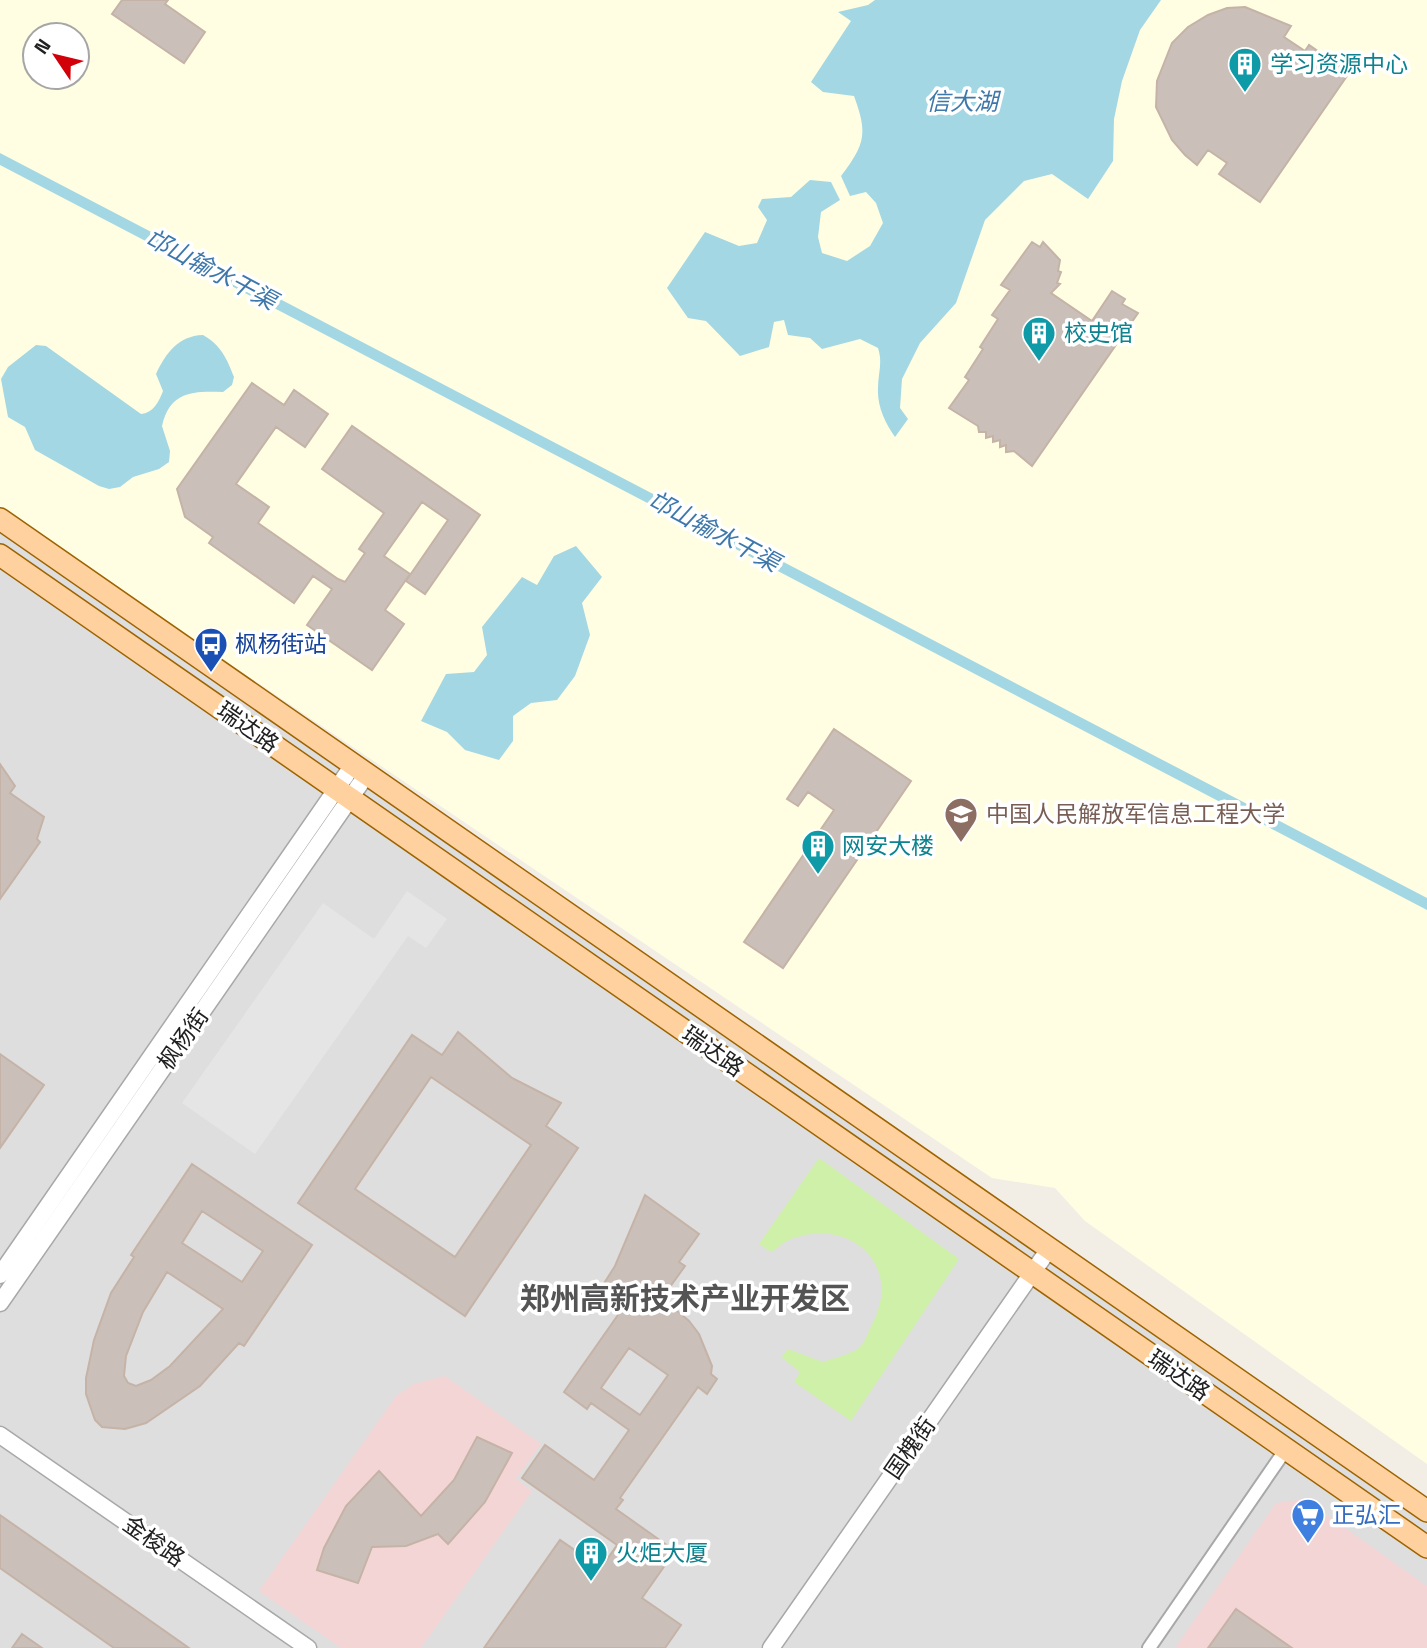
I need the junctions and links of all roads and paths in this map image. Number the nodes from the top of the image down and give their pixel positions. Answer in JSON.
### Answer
{"nodes":[{"id":1,"x":0,"y":519,"type":"edge"},
{"id":2,"x":0,"y":555,"type":"edge"},
{"id":3,"x":360,"y":769,"type":"junction"},
{"id":4,"x":343,"y":794,"type":"junction"},
{"id":5,"x":1049,"y":1249,"type":"junction"},
{"id":6,"x":1032,"y":1273,"type":"junction"},
{"id":7,"x":0,"y":1275,"type":"edge"},
{"id":8,"x":0,"y":1303,"type":"edge"},
{"id":9,"x":0,"y":1435,"type":"edge"},
{"id":10,"x":1286,"y":1449,"type":"junction"},
{"id":11,"x":1427,"y":1511,"type":"edge"},
{"id":12,"x":1427,"y":1547,"type":"edge"},
{"id":13,"x":308,"y":1648,"type":"edge"},
{"id":14,"x":771,"y":1648,"type":"edge"},
{"id":15,"x":1149,"y":1648,"type":"edge"}],
"edges":[{"from":1,"to":3,"type":"main road","name":"瑞达路"},
{"from":2,"to":4,"type":"main road","name":"瑞达路"},
{"from":3,"to":4,"type":"street","name":"枫杨街"},
{"from":3,"to":5,"type":"main road","name":"瑞达路"},
{"from":4,"to":6,"type":"main road","name":"瑞达路"},
{"from":4,"to":7,"type":"street","name":"枫杨街"},
{"from":4,"to":8,"type":"street","name":"枫杨街"},
{"from":5,"to":6,"type":"street","name":"国槐街"},
{"from":5,"to":11,"type":"main road","name":"瑞达路"},
{"from":6,"to":10,"type":"main road","name":"瑞达路"},
{"from":6,"to":14,"type":"street","name":"国槐街"},
{"from":9,"to":13,"type":"street","name":"金梭路"},
{"from":10,"to":12,"type":"main road","name":"瑞达路"},
{"from":10,"to":15,"type":"street"}]}
